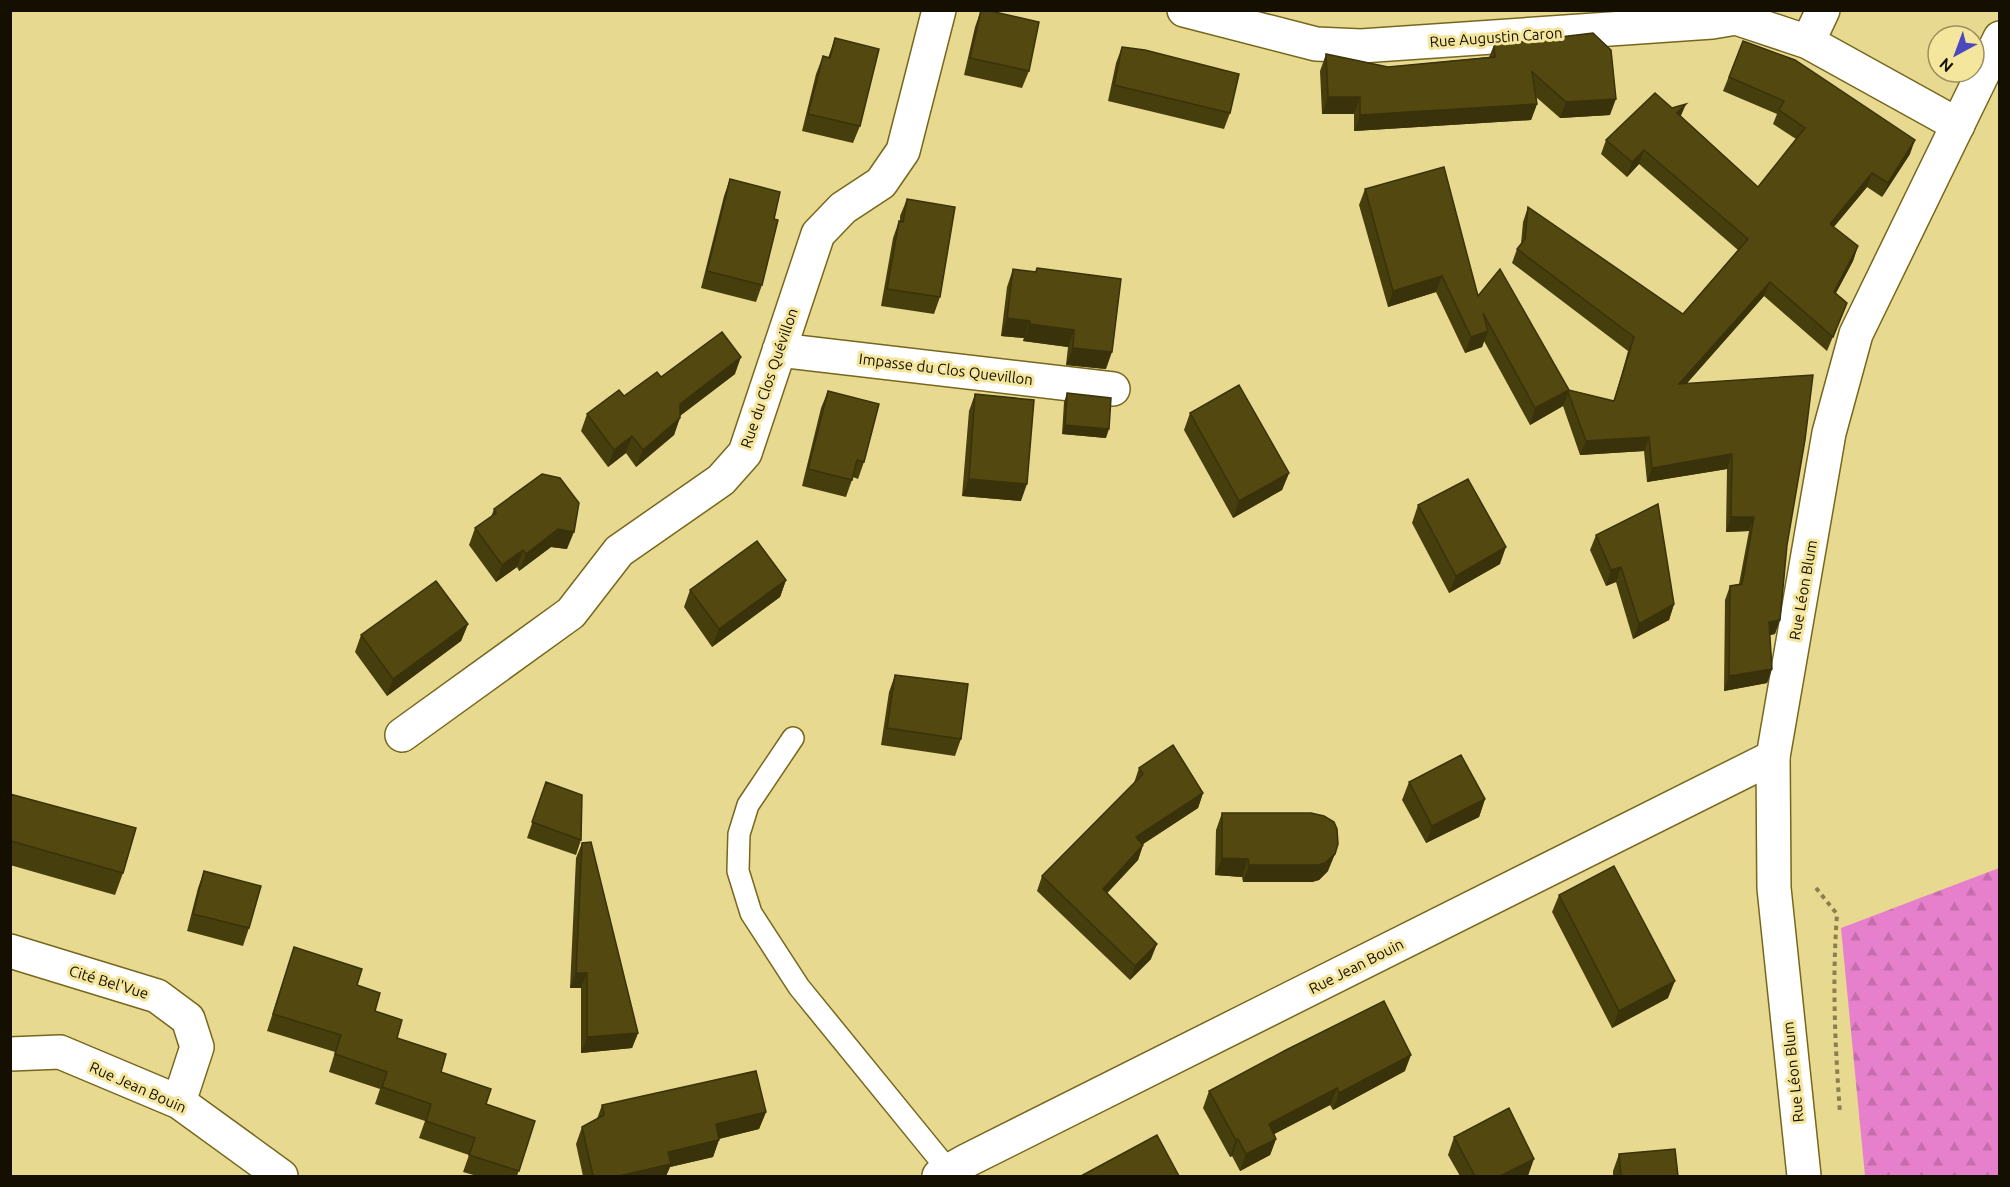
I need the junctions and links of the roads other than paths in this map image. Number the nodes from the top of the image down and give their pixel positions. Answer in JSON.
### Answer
{"nodes":[{"id":1,"x":939,"y":10,"type":"edge"},
{"id":2,"x":1184,"y":10,"type":"edge"},
{"id":3,"x":1823,"y":10,"type":"edge"},
{"id":4,"x":2000,"y":38,"type":"edge"},
{"id":5,"x":1808,"y":42,"type":"junction"},
{"id":6,"x":1958,"y":125,"type":"junction"},
{"id":7,"x":779,"y":350,"type":"junction"},
{"id":8,"x":1113,"y":388,"type":"dead end"},
{"id":9,"x":402,"y":735,"type":"dead end"},
{"id":10,"x":793,"y":738,"type":"dead end"},
{"id":11,"x":1773,"y":757,"type":"junction"},
{"id":12,"x":10,"y":951,"type":"edge"},
{"id":13,"x":10,"y":1054,"type":"edge"},
{"id":14,"x":179,"y":1102,"type":"junction"},
{"id":15,"x":944,"y":1174,"type":"edge"},
{"id":16,"x":281,"y":1176,"type":"edge"},
{"id":17,"x":1804,"y":1176,"type":"edge"}],
"edges":[{"from":1,"to":7,"type":"street","name":"Rue du Clos Quévillon"},
{"from":2,"to":5,"type":"street","name":"Rue Augustin Caron"},
{"from":3,"to":5,"type":"street"},
{"from":4,"to":6,"type":"street","name":"Rue Léon Blum"},
{"from":5,"to":6,"type":"street","name":"Rue Augustin Caron"},
{"from":6,"to":11,"type":"street","name":"Rue Léon Blum"},
{"from":7,"to":8,"type":"street","name":"Impasse du Clos Quevillon"},
{"from":7,"to":9,"type":"street","name":"Rue du Clos Quévillon"},
{"from":10,"to":15,"type":"lane"},
{"from":11,"to":15,"type":"street","name":"Rue Jean Bouin"},
{"from":11,"to":17,"type":"street","name":"Rue Léon Blum"},
{"from":12,"to":14,"type":"street","name":"Cité Bel'Vue"},
{"from":13,"to":14,"type":"street","name":"Rue Jean Bouin"},
{"from":14,"to":16,"type":"street","name":"Rue Jean Bouin"}]}
